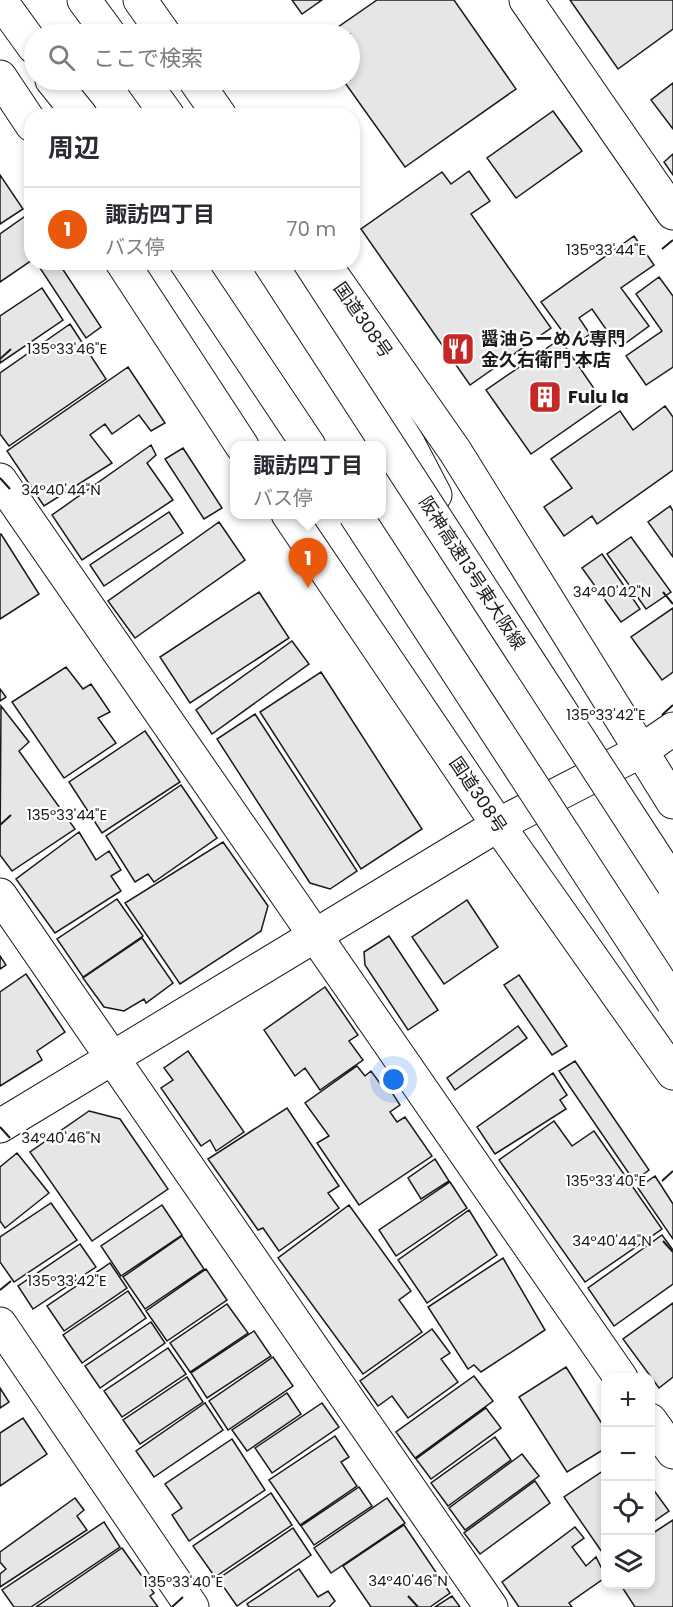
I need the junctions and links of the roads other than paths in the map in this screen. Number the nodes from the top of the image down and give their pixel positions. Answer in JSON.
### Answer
{"nodes":[{"id":1,"x":0,"y":0,"type":"edge"},
{"id":2,"x":84,"y":0,"type":"edge"},
{"id":3,"x":117,"y":0,"type":"edge"},
{"id":4,"x":140,"y":0,"type":"edge"},
{"id":5,"x":526,"y":0,"type":"edge"},
{"id":6,"x":0,"y":15,"type":"edge"},
{"id":7,"x":102,"y":24,"type":"edge"},
{"id":8,"x":134,"y":24,"type":"edge"},
{"id":9,"x":157,"y":24,"type":"edge"},
{"id":10,"x":24,"y":33,"type":"edge"},
{"id":11,"x":24,"y":45,"type":"edge"},
{"id":12,"x":0,"y":77,"type":"edge"},
{"id":13,"x":60,"y":90,"type":"edge"},
{"id":14,"x":65,"y":90,"type":"edge"},
{"id":15,"x":149,"y":90,"type":"edge"},
{"id":16,"x":179,"y":90,"type":"edge"},
{"id":17,"x":202,"y":90,"type":"edge"},
{"id":18,"x":75,"y":108,"type":"edge"},
{"id":19,"x":77,"y":108,"type":"edge"},
{"id":20,"x":162,"y":108,"type":"edge"},
{"id":21,"x":191,"y":108,"type":"edge"},
{"id":22,"x":214,"y":108,"type":"edge"},
{"id":23,"x":24,"y":113,"type":"edge"},
{"id":24,"x":673,"y":213,"type":"edge"},
{"id":25,"x":127,"y":270,"type":"edge"},
{"id":26,"x":191,"y":270,"type":"edge"},
{"id":27,"x":274,"y":270,"type":"edge"},
{"id":28,"x":300,"y":270,"type":"edge"},
{"id":29,"x":329,"y":270,"type":"edge"},
{"id":30,"x":239,"y":441,"type":"edge"},
{"id":31,"x":306,"y":441,"type":"edge"},
{"id":32,"x":386,"y":441,"type":"edge"},
{"id":33,"x":386,"y":442,"type":"edge"},
{"id":34,"x":0,"y":480,"type":"edge"},
{"id":35,"x":291,"y":519,"type":"edge"},
{"id":36,"x":358,"y":519,"type":"edge"},
{"id":37,"x":504,"y":623,"type":"junction"},
{"id":38,"x":673,"y":729,"type":"edge"},
{"id":39,"x":641,"y":751,"type":"junction"},
{"id":40,"x":673,"y":802,"type":"edge"},
{"id":41,"x":498,"y":825,"type":"junction"},
{"id":42,"x":673,"y":884,"type":"edge"},
{"id":43,"x":0,"y":895,"type":"edge"},
{"id":44,"x":316,"y":936,"type":"junction"},
{"id":45,"x":673,"y":1002,"type":"edge"},
{"id":46,"x":111,"y":1058,"type":"junction"},
{"id":47,"x":673,"y":1073,"type":"edge"},
{"id":48,"x":0,"y":1126,"type":"edge"},
{"id":49,"x":0,"y":1324,"type":"edge"},
{"id":50,"x":618,"y":1373,"type":"edge"},
{"id":51,"x":655,"y":1426,"type":"edge"},
{"id":52,"x":673,"y":1452,"type":"edge"},
{"id":53,"x":192,"y":1607,"type":"edge"},
{"id":54,"x":491,"y":1607,"type":"edge"}],
"edges":[{"from":1,"to":10,"type":"main road"},
{"from":2,"to":7,"type":"main road"},
{"from":3,"to":8,"type":"main road"},
{"from":4,"to":9,"type":"main road"},
{"from":5,"to":24,"type":"main road"},
{"from":6,"to":11,"type":"main road"},
{"from":12,"to":23,"type":"main road"},
{"from":13,"to":18,"type":"main road"},
{"from":14,"to":19,"type":"main road"},
{"from":15,"to":20,"type":"main road"},
{"from":16,"to":21,"type":"main road"},
{"from":17,"to":22,"type":"main road"},
{"from":25,"to":30,"type":"main road"},
{"from":26,"to":31,"type":"main road"},
{"from":27,"to":32,"type":"main road","name":"阪神高速13号東大阪線","bridge":true},
{"from":28,"to":37,"type":"main road","bridge":true},
{"from":29,"to":39,"type":"main road","name":"国道308号"},
{"from":33,"to":37,"type":"main road","name":"阪神高速13号東大阪線","bridge":true},
{"from":34,"to":44,"type":"main road"},
{"from":35,"to":41,"type":"main road","name":"国道308号"},
{"from":36,"to":45,"type":"main road","bridge":true},
{"from":37,"to":42,"type":"main road","name":"阪神高速13号東大阪線","bridge":true},
{"from":38,"to":39,"type":"main road"},
{"from":39,"to":40,"type":"main road","name":"国道308号"},
{"from":39,"to":41,"type":"main road"},
{"from":41,"to":44,"type":"main road"},
{"from":41,"to":47,"type":"main road","name":"国道308号"},
{"from":43,"to":46,"type":"main road"},
{"from":44,"to":46,"type":"main road"},
{"from":44,"to":50,"type":"main road"},
{"from":46,"to":48,"type":"main road"},
{"from":46,"to":54,"type":"main road"},
{"from":49,"to":53,"type":"main road"},
{"from":51,"to":52,"type":"main road"}]}
